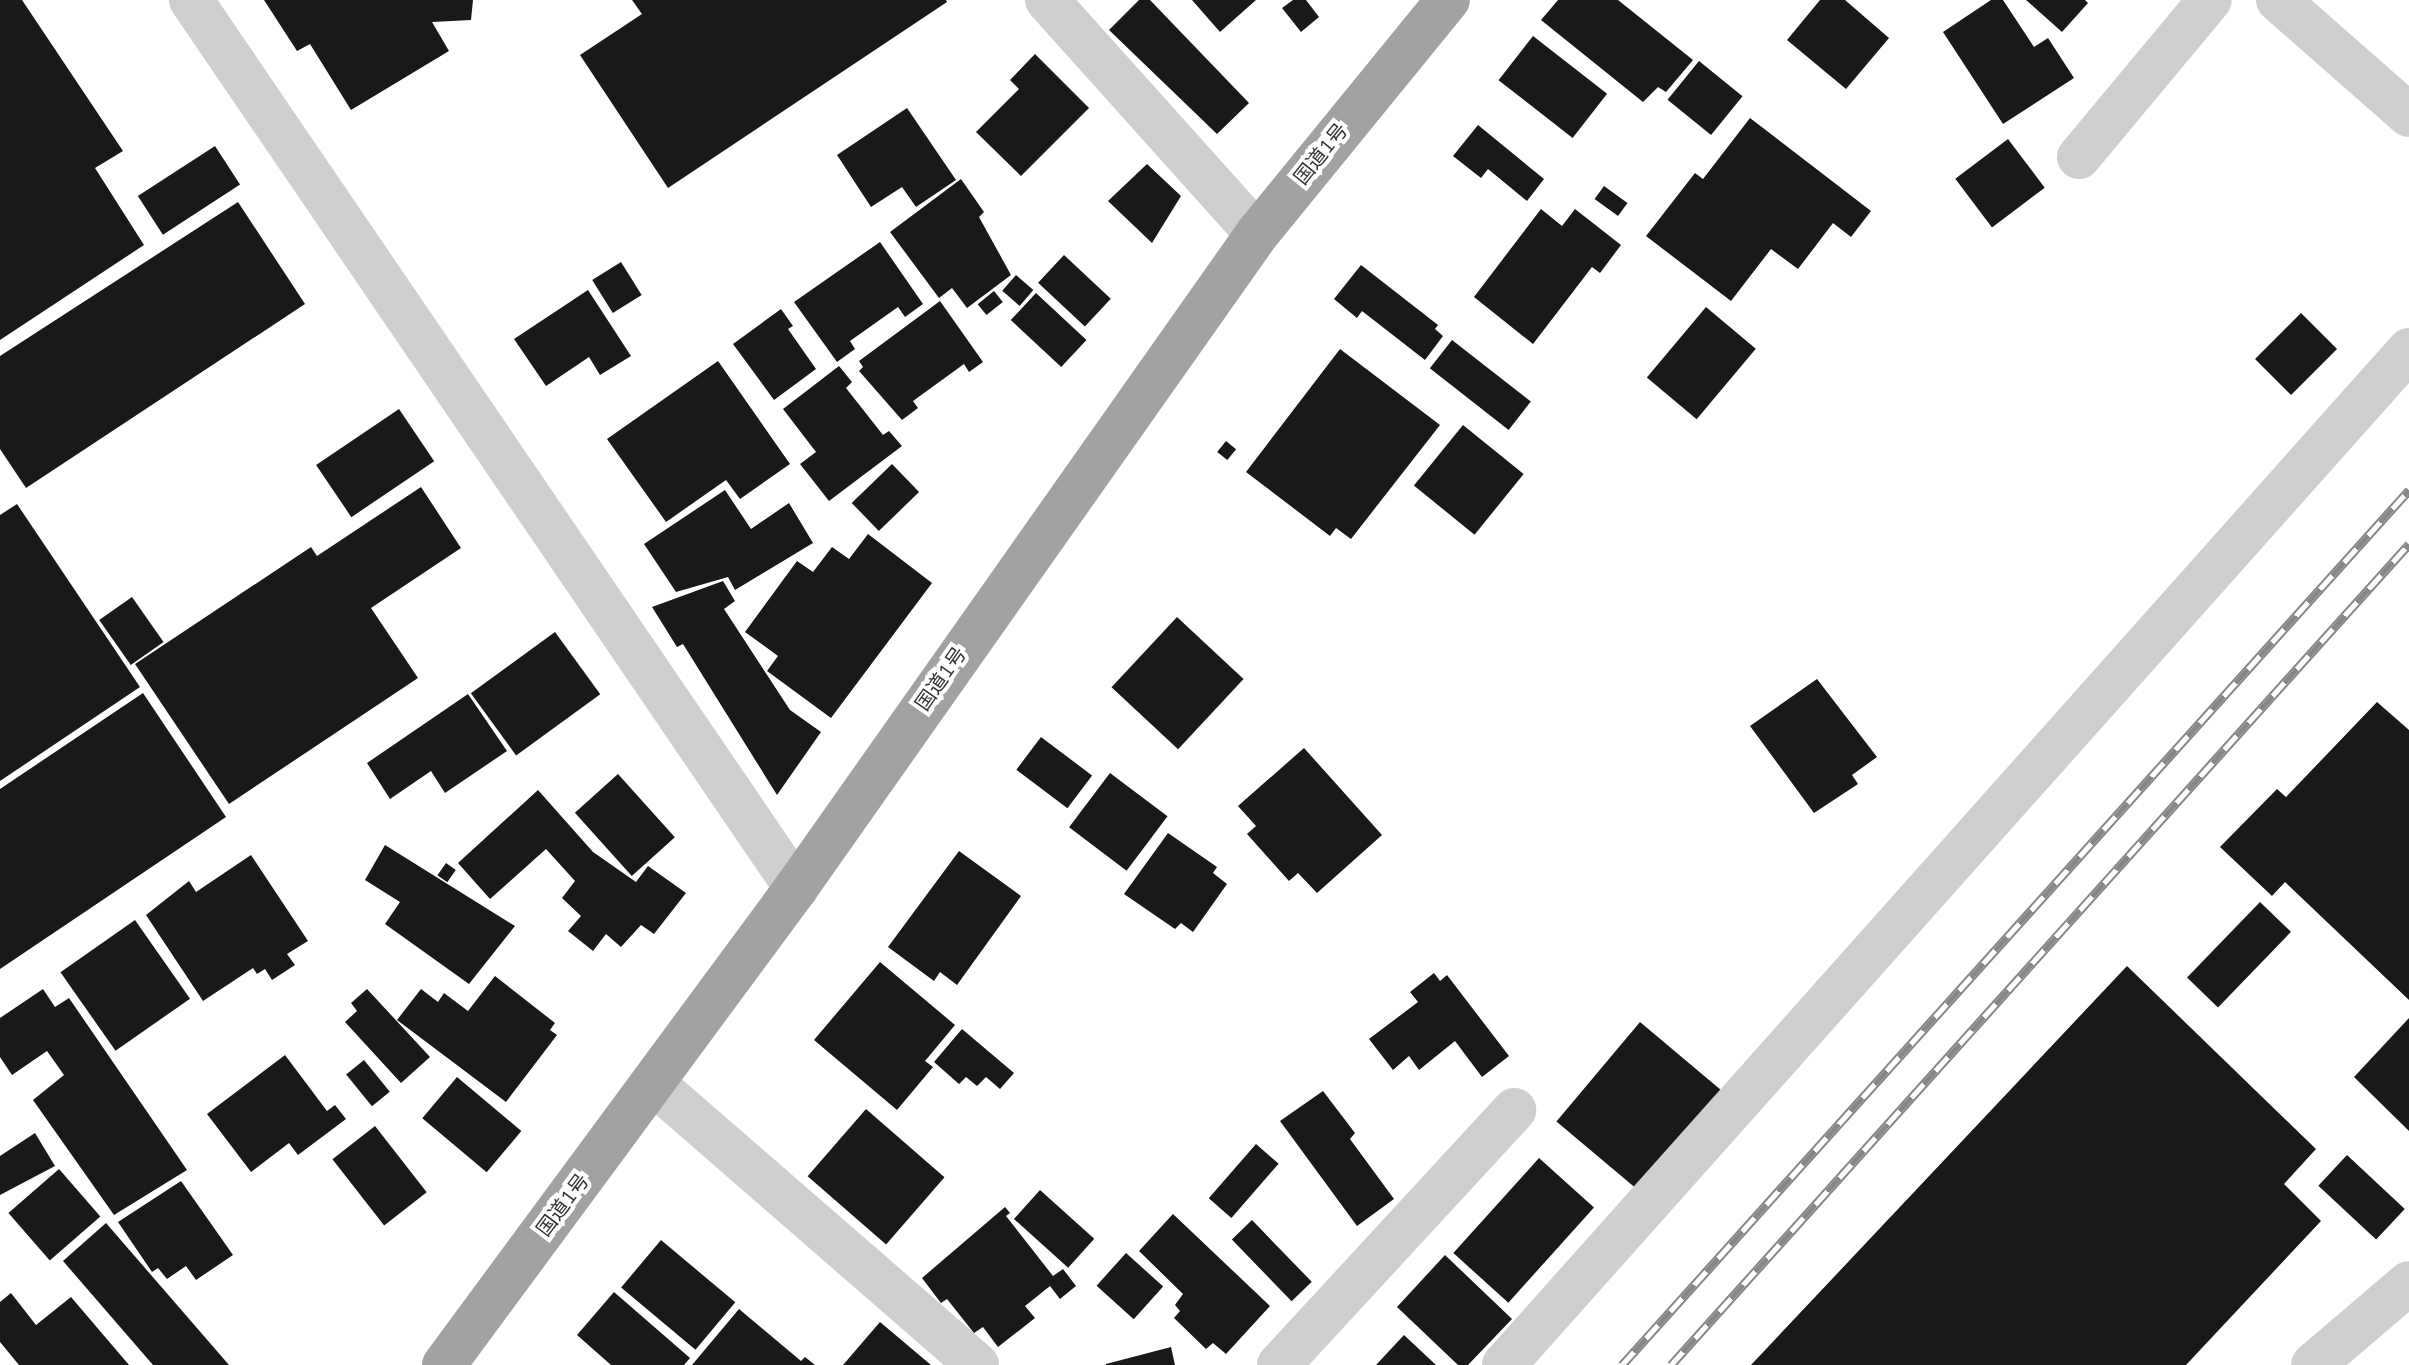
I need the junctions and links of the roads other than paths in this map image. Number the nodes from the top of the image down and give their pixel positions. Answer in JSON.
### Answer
{"nodes":[{"id":1,"x":191,"y":0,"type":"edge"},
{"id":2,"x":1047,"y":0,"type":"edge"},
{"id":3,"x":1448,"y":0,"type":"edge"},
{"id":4,"x":2210,"y":0,"type":"edge"},
{"id":5,"x":2278,"y":0,"type":"edge"},
{"id":6,"x":2409,"y":115,"type":"edge"},
{"id":7,"x":2079,"y":157,"type":"dead end"},
{"id":8,"x":1257,"y":234,"type":"junction"},
{"id":9,"x":2409,"y":350,"type":"edge"},
{"id":10,"x":796,"y":888,"type":"junction"},
{"id":11,"x":654,"y":1084,"type":"junction"},
{"id":12,"x":1514,"y":1110,"type":"dead end"},
{"id":13,"x":2409,"y":1283,"type":"edge"},
{"id":14,"x":444,"y":1365,"type":"edge"},
{"id":15,"x":977,"y":1365,"type":"edge"},
{"id":16,"x":1279,"y":1365,"type":"edge"},
{"id":17,"x":1504,"y":1365,"type":"edge"},
{"id":18,"x":2313,"y":1365,"type":"edge"}],
"edges":[{"from":1,"to":10,"type":"street"},
{"from":2,"to":8,"type":"street"},
{"from":3,"to":8,"type":"highway","name":"国道1号"},
{"from":4,"to":7,"type":"street"},
{"from":5,"to":6,"type":"street"},
{"from":8,"to":10,"type":"highway","name":"国道1号"},
{"from":9,"to":17,"type":"street"},
{"from":10,"to":11,"type":"highway","name":"国道1号"},
{"from":11,"to":14,"type":"highway","name":"国道1号"},
{"from":11,"to":15,"type":"street"},
{"from":12,"to":16,"type":"street"},
{"from":13,"to":18,"type":"street"}]}
